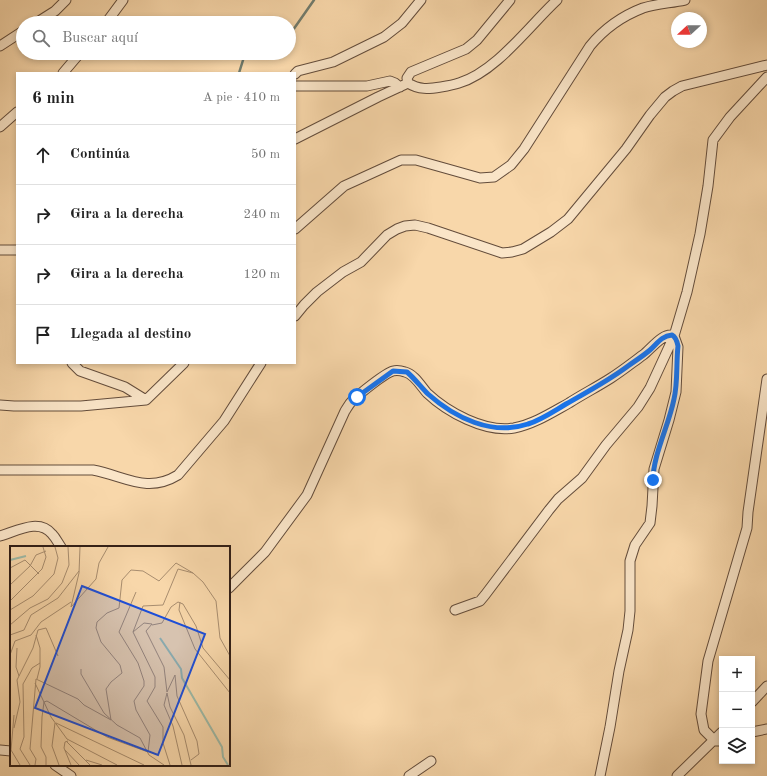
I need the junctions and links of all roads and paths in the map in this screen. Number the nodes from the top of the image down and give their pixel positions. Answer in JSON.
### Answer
{"nodes":[{"id":1,"x":66,"y":0,"type":"edge"},
{"id":2,"x":123,"y":0,"type":"edge"},
{"id":3,"x":421,"y":0,"type":"edge"},
{"id":4,"x":510,"y":0,"type":"edge"},
{"id":5,"x":557,"y":0,"type":"edge"},
{"id":6,"x":685,"y":0,"type":"edge"},
{"id":7,"x":47,"y":16,"type":"edge"},
{"id":8,"x":111,"y":16,"type":"edge"},
{"id":9,"x":16,"y":36,"type":"edge"},
{"id":10,"x":0,"y":46,"type":"edge"},
{"id":11,"x":74,"y":60,"type":"edge"},
{"id":12,"x":767,"y":66,"type":"edge"},
{"id":13,"x":64,"y":72,"type":"edge"},
{"id":14,"x":296,"y":73,"type":"edge"},
{"id":15,"x":767,"y":77,"type":"edge"},
{"id":16,"x":404,"y":85,"type":"junction"},
{"id":17,"x":296,"y":86,"type":"edge"},
{"id":18,"x":16,"y":113,"type":"edge"},
{"id":19,"x":0,"y":127,"type":"edge"},
{"id":20,"x":296,"y":138,"type":"edge"},
{"id":21,"x":296,"y":228,"type":"edge"},
{"id":22,"x":0,"y":250,"type":"edge"},
{"id":23,"x":16,"y":250,"type":"edge"},
{"id":24,"x":296,"y":315,"type":"edge"},
{"id":25,"x":674,"y":336,"type":"junction"},
{"id":26,"x":73,"y":364,"type":"edge"},
{"id":27,"x":183,"y":364,"type":"edge"},
{"id":28,"x":260,"y":364,"type":"edge"},
{"id":29,"x":767,"y":379,"type":"edge"},
{"id":30,"x":146,"y":400,"type":"junction"},
{"id":31,"x":0,"y":405,"type":"edge"},
{"id":32,"x":0,"y":470,"type":"edge"},
{"id":33,"x":0,"y":536,"type":"edge"},
{"id":34,"x":60,"y":546,"type":"edge"},
{"id":35,"x":230,"y":587,"type":"edge"},
{"id":36,"x":455,"y":610,"type":"dead end"},
{"id":37,"x":767,"y":686,"type":"edge"},
{"id":38,"x":755,"y":699,"type":"edge"},
{"id":39,"x":767,"y":729,"type":"edge"},
{"id":40,"x":755,"y":731,"type":"edge"},
{"id":41,"x":718,"y":740,"type":"edge"},
{"id":42,"x":0,"y":750,"type":"edge"},
{"id":43,"x":10,"y":751,"type":"edge"},
{"id":44,"x":431,"y":761,"type":"dead end"},
{"id":45,"x":56,"y":766,"type":"edge"},
{"id":46,"x":71,"y":776,"type":"edge"},
{"id":47,"x":410,"y":776,"type":"edge"},
{"id":48,"x":600,"y":776,"type":"edge"},
{"id":49,"x":677,"y":776,"type":"edge"}],
"edges":[{"from":1,"to":7,"type":"street"},
{"from":2,"to":8,"type":"street"},
{"from":3,"to":14,"type":"street"},
{"from":4,"to":16,"type":"street"},
{"from":5,"to":16,"type":"street"},
{"from":6,"to":21,"type":"street"},
{"from":9,"to":10,"type":"street"},
{"from":11,"to":13,"type":"street"},
{"from":12,"to":24,"type":"street"},
{"from":15,"to":25,"type":"street"},
{"from":16,"to":17,"type":"street"},
{"from":16,"to":20,"type":"street"},
{"from":18,"to":19,"type":"street"},
{"from":22,"to":23,"type":"street"},
{"from":25,"to":35,"type":"street"},
{"from":25,"to":36,"type":"street"},
{"from":25,"to":48,"type":"street"},
{"from":26,"to":30,"type":"street"},
{"from":27,"to":30,"type":"street"},
{"from":28,"to":32,"type":"street"},
{"from":29,"to":41,"type":"street"},
{"from":30,"to":31,"type":"street"},
{"from":33,"to":34,"type":"street"},
{"from":37,"to":38,"type":"street"},
{"from":39,"to":40,"type":"street"},
{"from":41,"to":49,"type":"street"},
{"from":42,"to":43,"type":"street"},
{"from":44,"to":47,"type":"street"},
{"from":45,"to":46,"type":"street"}]}
